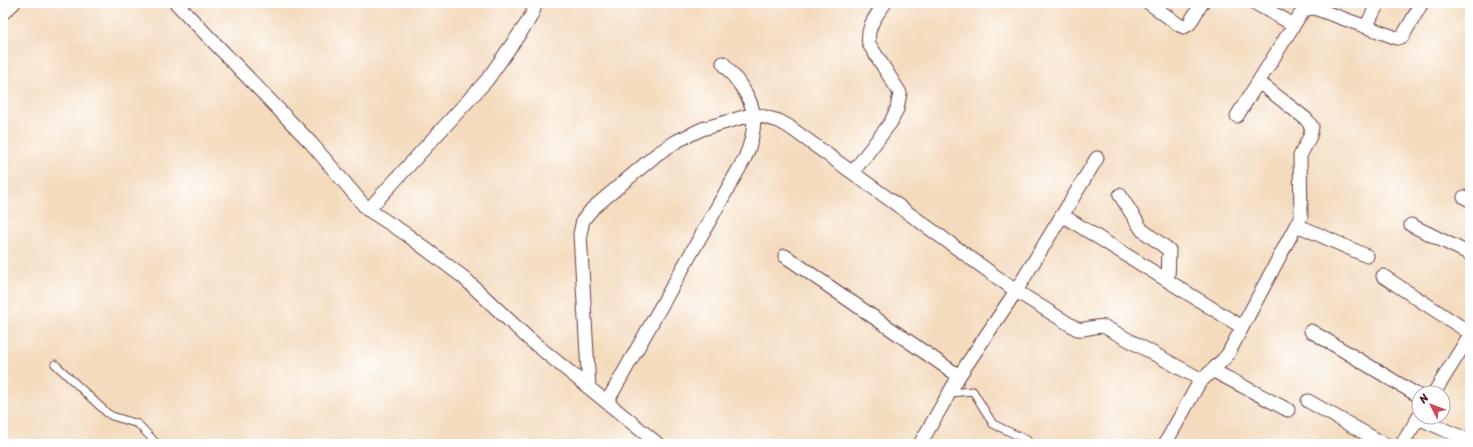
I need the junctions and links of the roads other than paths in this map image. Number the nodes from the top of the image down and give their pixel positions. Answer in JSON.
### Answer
{"nodes":[{"id":1,"x":14,"y":3,"type":"edge"},
{"id":2,"x":176,"y":3,"type":"edge"},
{"id":3,"x":536,"y":3,"type":"edge"},
{"id":4,"x":885,"y":3,"type":"edge"},
{"id":5,"x":1149,"y":3,"type":"edge"},
{"id":6,"x":1202,"y":3,"type":"edge"},
{"id":7,"x":1255,"y":3,"type":"edge"},
{"id":8,"x":1378,"y":3,"type":"edge"},
{"id":9,"x":1422,"y":3,"type":"edge"},
{"id":10,"x":3,"y":12,"type":"edge"},
{"id":11,"x":1294,"y":25,"type":"junction"},
{"id":12,"x":1366,"y":27,"type":"junction"},
{"id":13,"x":723,"y":63,"type":"dead end"},
{"id":14,"x":1259,"y":82,"type":"junction"},
{"id":15,"x":754,"y":114,"type":"junction"},
{"id":16,"x":1237,"y":116,"type":"dead end"},
{"id":17,"x":1097,"y":158,"type":"dead end"},
{"id":18,"x":853,"y":172,"type":"junction"},
{"id":19,"x":1120,"y":195,"type":"dead end"},
{"id":20,"x":368,"y":210,"type":"junction"},
{"id":21,"x":1062,"y":215,"type":"junction"},
{"id":22,"x":1297,"y":225,"type":"junction"},
{"id":23,"x":1411,"y":225,"type":"dead end"},
{"id":24,"x":1470,"y":254,"type":"edge"},
{"id":25,"x":785,"y":256,"type":"dead end"},
{"id":26,"x":1367,"y":256,"type":"dead end"},
{"id":27,"x":1383,"y":276,"type":"dead end"},
{"id":28,"x":1168,"y":281,"type":"junction"},
{"id":29,"x":1016,"y":291,"type":"junction"},
{"id":30,"x":1242,"y":327,"type":"junction"},
{"id":31,"x":1311,"y":331,"type":"dead end"},
{"id":32,"x":1469,"y":337,"type":"edge"},
{"id":33,"x":55,"y":364,"type":"dead end"},
{"id":34,"x":1212,"y":370,"type":"junction"},
{"id":35,"x":959,"y":376,"type":"junction"},
{"id":36,"x":1202,"y":380,"type":"junction"},
{"id":37,"x":1439,"y":385,"type":"edge"},
{"id":38,"x":589,"y":388,"type":"junction"},
{"id":39,"x":1411,"y":391,"type":"edge"},
{"id":40,"x":949,"y":393,"type":"junction"},
{"id":41,"x":1308,"y":401,"type":"dead end"},
{"id":42,"x":606,"y":402,"type":"junction"},
{"id":43,"x":1288,"y":410,"type":"dead end"},
{"id":44,"x":1414,"y":425,"type":"edge"},
{"id":45,"x":1435,"y":425,"type":"edge"},
{"id":46,"x":1027,"y":440,"type":"dead end"},
{"id":47,"x":1470,"y":441,"type":"edge"},
{"id":48,"x":157,"y":444,"type":"edge"},
{"id":49,"x":658,"y":444,"type":"edge"},
{"id":50,"x":920,"y":444,"type":"edge"},
{"id":51,"x":1165,"y":444,"type":"edge"},
{"id":52,"x":1384,"y":444,"type":"edge"},
{"id":53,"x":1402,"y":444,"type":"edge"}],
"edges":[{"from":1,"to":10,"type":"street"},
{"from":2,"to":20,"type":"street"},
{"from":3,"to":20,"type":"street"},
{"from":4,"to":18,"type":"street"},
{"from":5,"to":6,"type":"street"},
{"from":7,"to":11,"type":"street"},
{"from":8,"to":12,"type":"street"},
{"from":9,"to":12,"type":"street"},
{"from":11,"to":12,"type":"street"},
{"from":11,"to":14,"type":"street"},
{"from":13,"to":15,"type":"street"},
{"from":14,"to":16,"type":"street"},
{"from":14,"to":22,"type":"street"},
{"from":15,"to":18,"type":"street"},
{"from":15,"to":38,"type":"street"},
{"from":15,"to":42,"type":"street"},
{"from":17,"to":21,"type":"street"},
{"from":18,"to":29,"type":"street"},
{"from":19,"to":28,"type":"street"},
{"from":20,"to":38,"type":"street"},
{"from":21,"to":28,"type":"street"},
{"from":21,"to":29,"type":"street"},
{"from":22,"to":26,"type":"street"},
{"from":22,"to":30,"type":"street"},
{"from":23,"to":24,"type":"street"},
{"from":25,"to":35,"type":"street"},
{"from":27,"to":32,"type":"street"},
{"from":28,"to":30,"type":"street"},
{"from":29,"to":35,"type":"street"},
{"from":29,"to":36,"type":"street"},
{"from":30,"to":34,"type":"street"},
{"from":31,"to":39,"type":"street"},
{"from":32,"to":37,"type":"street"},
{"from":33,"to":48,"type":"lane"},
{"from":34,"to":36,"type":"street"},
{"from":34,"to":43,"type":"street"},
{"from":35,"to":40,"type":"street"},
{"from":36,"to":51,"type":"street"},
{"from":38,"to":42,"type":"street"},
{"from":40,"to":46,"type":"lane"},
{"from":40,"to":50,"type":"street"},
{"from":41,"to":52,"type":"street"},
{"from":42,"to":49,"type":"street"},
{"from":44,"to":53,"type":"street"},
{"from":45,"to":47,"type":"street"}]}
